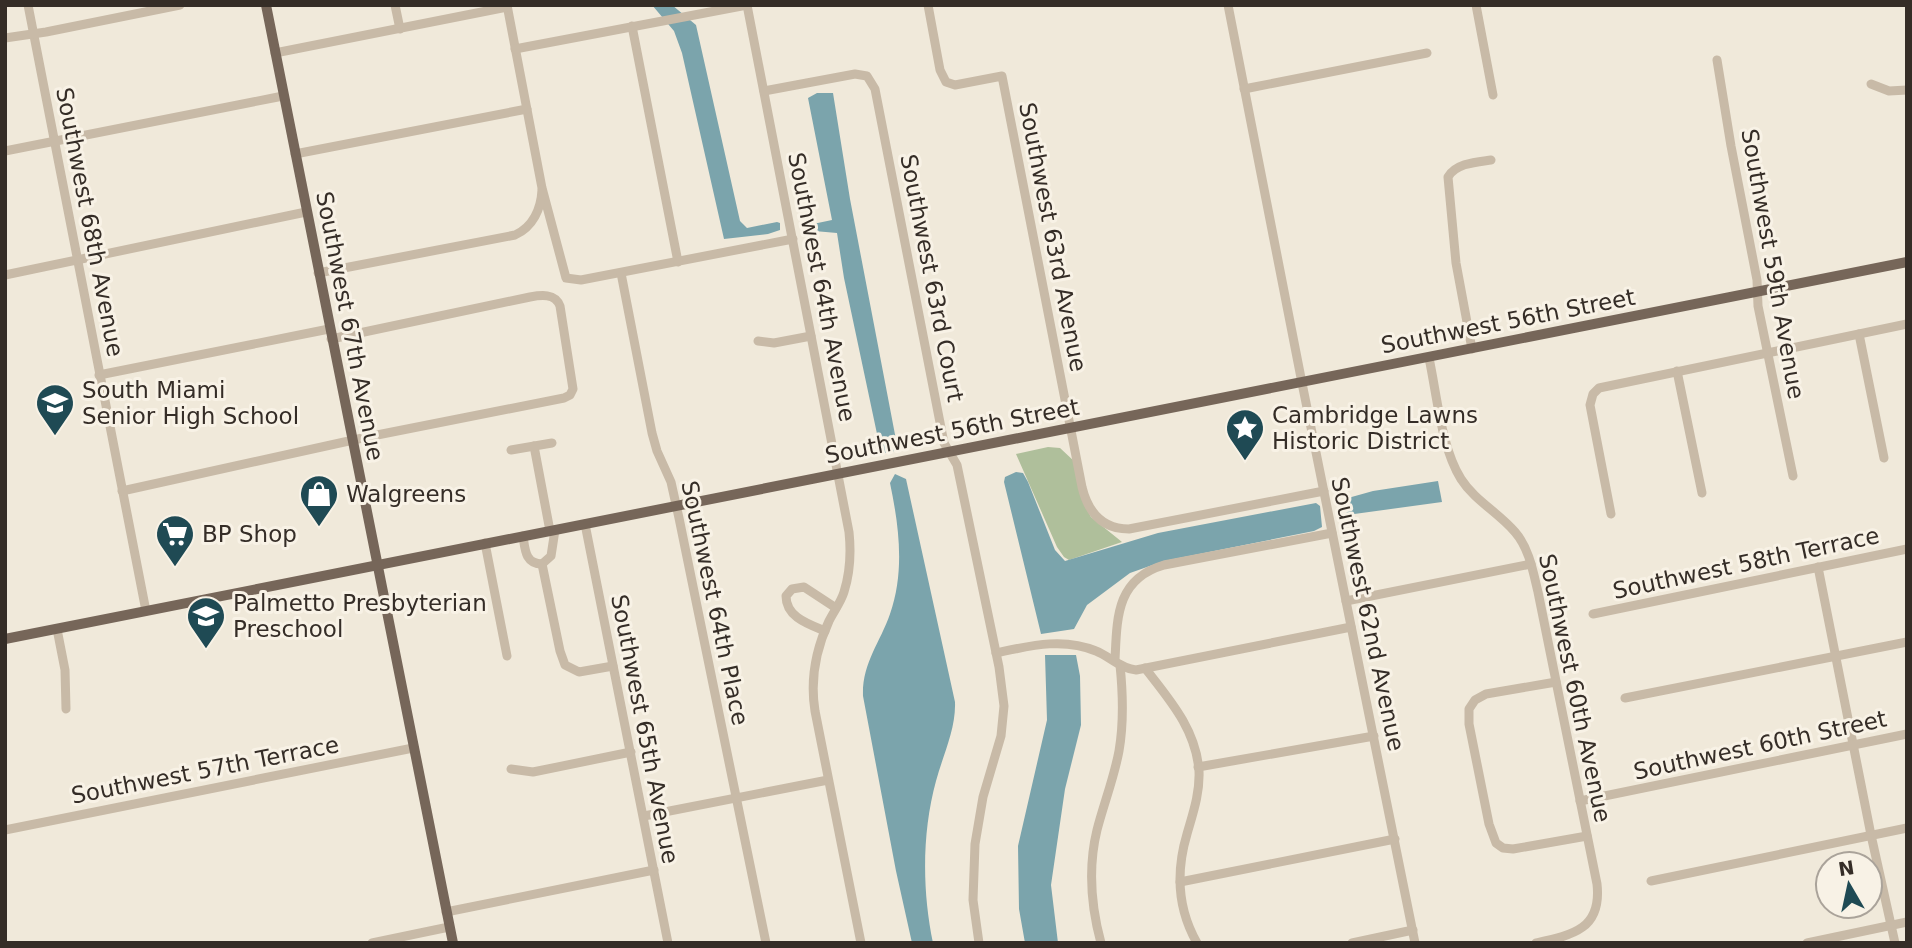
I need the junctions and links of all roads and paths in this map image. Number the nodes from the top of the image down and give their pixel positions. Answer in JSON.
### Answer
{"nodes":[{"id":1,"x":28,"y":5,"type":"edge"},
{"id":2,"x":180,"y":5,"type":"edge"},
{"id":3,"x":266,"y":5,"type":"edge"},
{"id":4,"x":395,"y":5,"type":"edge"},
{"id":5,"x":747,"y":5,"type":"edge"},
{"id":6,"x":928,"y":5,"type":"edge"},
{"id":7,"x":1228,"y":5,"type":"edge"},
{"id":8,"x":1476,"y":5,"type":"edge"},
{"id":9,"x":507,"y":6,"type":"edge"},
{"id":10,"x":632,"y":26,"type":"junction"},
{"id":11,"x":400,"y":29,"type":"junction"},
{"id":12,"x":34,"y":33,"type":"junction"},
{"id":13,"x":5,"y":38,"type":"edge"},
{"id":14,"x":515,"y":49,"type":"junction"},
{"id":15,"x":275,"y":53,"type":"junction"},
{"id":16,"x":1427,"y":53,"type":"dead end"},
{"id":17,"x":1717,"y":60,"type":"dead end"},
{"id":18,"x":1871,"y":84,"type":"dead end"},
{"id":19,"x":1244,"y":89,"type":"junction"},
{"id":20,"x":1907,"y":90,"type":"edge"},
{"id":21,"x":764,"y":91,"type":"junction"},
{"id":22,"x":1493,"y":95,"type":"dead end"},
{"id":23,"x":283,"y":96,"type":"junction"},
{"id":24,"x":527,"y":109,"type":"junction"},
{"id":25,"x":54,"y":141,"type":"junction"},
{"id":26,"x":5,"y":151,"type":"edge"},
{"id":27,"x":295,"y":154,"type":"junction"},
{"id":28,"x":1491,"y":160,"type":"dead end"},
{"id":29,"x":542,"y":188,"type":"junction"},
{"id":30,"x":306,"y":212,"type":"junction"},
{"id":31,"x":793,"y":239,"type":"junction"},
{"id":32,"x":77,"y":259,"type":"junction"},
{"id":33,"x":678,"y":262,"type":"junction"},
{"id":34,"x":1907,"y":262,"type":"edge"},
{"id":35,"x":318,"y":273,"type":"junction"},
{"id":36,"x":621,"y":273,"type":"junction"},
{"id":37,"x":5,"y":275,"type":"edge"},
{"id":38,"x":1758,"y":292,"type":"junction"},
{"id":39,"x":1907,"y":324,"type":"edge"},
{"id":40,"x":330,"y":334,"type":"junction"},
{"id":41,"x":1859,"y":334,"type":"junction"},
{"id":42,"x":811,"y":336,"type":"junction"},
{"id":43,"x":758,"y":341,"type":"dead end"},
{"id":44,"x":1472,"y":349,"type":"junction"},
{"id":45,"x":1768,"y":353,"type":"junction"},
{"id":46,"x":1429,"y":358,"type":"junction"},
{"id":47,"x":1677,"y":371,"type":"junction"},
{"id":48,"x":99,"y":375,"type":"junction"},
{"id":49,"x":1302,"y":383,"type":"junction"},
{"id":50,"x":1071,"y":429,"type":"junction"},
{"id":51,"x":351,"y":442,"type":"junction"},
{"id":52,"x":552,"y":443,"type":"dead end"},
{"id":53,"x":534,"y":446,"type":"junction"},
{"id":54,"x":511,"y":450,"type":"dead end"},
{"id":55,"x":950,"y":453,"type":"junction"},
{"id":56,"x":1884,"y":458,"type":"dead end"},
{"id":57,"x":839,"y":475,"type":"junction"},
{"id":58,"x":1793,"y":476,"type":"dead end"},
{"id":59,"x":122,"y":491,"type":"junction"},
{"id":60,"x":1324,"y":491,"type":"junction"},
{"id":61,"x":1702,"y":494,"type":"dead end"},
{"id":62,"x":677,"y":506,"type":"junction"},
{"id":63,"x":1611,"y":514,"type":"dead end"},
{"id":64,"x":584,"y":524,"type":"junction"},
{"id":65,"x":552,"y":530,"type":"junction"},
{"id":66,"x":1332,"y":533,"type":"junction"},
{"id":67,"x":523,"y":536,"type":"junction"},
{"id":68,"x":485,"y":543,"type":"junction"},
{"id":69,"x":1907,"y":549,"type":"edge"},
{"id":70,"x":542,"y":564,"type":"junction"},
{"id":71,"x":1531,"y":564,"type":"junction"},
{"id":72,"x":376,"y":565,"type":"junction"},
{"id":73,"x":1818,"y":567,"type":"junction"},
{"id":74,"x":1346,"y":601,"type":"junction"},
{"id":75,"x":836,"y":608,"type":"junction"},
{"id":76,"x":146,"y":611,"type":"junction"},
{"id":77,"x":1593,"y":614,"type":"dead end"},
{"id":78,"x":1352,"y":627,"type":"junction"},
{"id":79,"x":57,"y":629,"type":"junction"},
{"id":80,"x":825,"y":631,"type":"junction"},
{"id":81,"x":5,"y":639,"type":"edge"},
{"id":82,"x":1907,"y":642,"type":"edge"},
{"id":83,"x":996,"y":653,"type":"junction"},
{"id":84,"x":507,"y":656,"type":"dead end"},
{"id":85,"x":1836,"y":657,"type":"junction"},
{"id":86,"x":1118,"y":663,"type":"junction"},
{"id":87,"x":613,"y":666,"type":"junction"},
{"id":88,"x":1144,"y":668,"type":"junction"},
{"id":89,"x":1556,"y":682,"type":"junction"},
{"id":90,"x":1625,"y":698,"type":"dead end"},
{"id":91,"x":66,"y":709,"type":"dead end"},
{"id":92,"x":1907,"y":734,"type":"edge"},
{"id":93,"x":1374,"y":736,"type":"junction"},
{"id":94,"x":1853,"y":745,"type":"junction"},
{"id":95,"x":413,"y":748,"type":"junction"},
{"id":96,"x":631,"y":752,"type":"junction"},
{"id":97,"x":1198,"y":767,"type":"junction"},
{"id":98,"x":511,"y":769,"type":"dead end"},
{"id":99,"x":828,"y":779,"type":"junction"},
{"id":100,"x":735,"y":798,"type":"junction"},
{"id":101,"x":1580,"y":801,"type":"junction"},
{"id":102,"x":644,"y":816,"type":"junction"},
{"id":103,"x":1907,"y":828,"type":"edge"},
{"id":104,"x":5,"y":830,"type":"edge"},
{"id":105,"x":1871,"y":835,"type":"junction"},
{"id":106,"x":1587,"y":836,"type":"junction"},
{"id":107,"x":1395,"y":839,"type":"junction"},
{"id":108,"x":654,"y":870,"type":"junction"},
{"id":109,"x":1651,"y":881,"type":"dead end"},
{"id":110,"x":1180,"y":882,"type":"junction"},
{"id":111,"x":446,"y":912,"type":"junction"},
{"id":112,"x":1907,"y":922,"type":"edge"},
{"id":113,"x":1891,"y":926,"type":"junction"},
{"id":114,"x":449,"y":927,"type":"junction"},
{"id":115,"x":1413,"y":930,"type":"junction"},
{"id":116,"x":372,"y":943,"type":"edge"},
{"id":117,"x":453,"y":943,"type":"edge"},
{"id":118,"x":668,"y":943,"type":"edge"},
{"id":119,"x":766,"y":943,"type":"edge"},
{"id":120,"x":861,"y":943,"type":"edge"},
{"id":121,"x":979,"y":943,"type":"edge"},
{"id":122,"x":1101,"y":943,"type":"edge"},
{"id":123,"x":1197,"y":943,"type":"edge"},
{"id":124,"x":1352,"y":943,"type":"edge"},
{"id":125,"x":1416,"y":943,"type":"edge"},
{"id":126,"x":1536,"y":943,"type":"edge"},
{"id":127,"x":1807,"y":943,"type":"edge"},
{"id":128,"x":1895,"y":943,"type":"edge"}],
"edges":[{"from":1,"to":12,"type":"street","name":"Southwest 68th Avenue"},
{"from":2,"to":12,"type":"street"},
{"from":3,"to":15,"type":"main road","name":"Southwest 67th Avenue"},
{"from":4,"to":11,"type":"street"},
{"from":5,"to":10,"type":"street"},
{"from":5,"to":21,"type":"street","name":"Southwest 64th Avenue"},
{"from":6,"to":50,"type":"street","name":"Southwest 63rd Avenue"},
{"from":7,"to":19,"type":"street","name":"Southwest 62nd Avenue"},
{"from":8,"to":22,"type":"street"},
{"from":9,"to":11,"type":"street"},
{"from":9,"to":14,"type":"street"},
{"from":10,"to":14,"type":"street"},
{"from":10,"to":33,"type":"street"},
{"from":11,"to":15,"type":"street"},
{"from":12,"to":13,"type":"street"},
{"from":12,"to":25,"type":"street","name":"Southwest 68th Avenue"},
{"from":14,"to":24,"type":"street"},
{"from":15,"to":23,"type":"main road","name":"Southwest 67th Avenue"},
{"from":16,"to":19,"type":"street"},
{"from":17,"to":38,"type":"street","name":"Southwest 59th Avenue"},
{"from":18,"to":20,"type":"street"},
{"from":19,"to":49,"type":"street","name":"Southwest 62nd Avenue"},
{"from":21,"to":31,"type":"street","name":"Southwest 64th Avenue"},
{"from":21,"to":55,"type":"street","name":"Southwest 63rd Court"},
{"from":23,"to":25,"type":"street"},
{"from":23,"to":27,"type":"main road","name":"Southwest 67th Avenue"},
{"from":24,"to":27,"type":"street"},
{"from":24,"to":29,"type":"street"},
{"from":25,"to":26,"type":"street"},
{"from":25,"to":32,"type":"street","name":"Southwest 68th Avenue"},
{"from":27,"to":30,"type":"main road","name":"Southwest 67th Avenue"},
{"from":28,"to":44,"type":"street"},
{"from":29,"to":35,"type":"street"},
{"from":29,"to":36,"type":"street"},
{"from":30,"to":32,"type":"street"},
{"from":30,"to":35,"type":"main road","name":"Southwest 67th Avenue"},
{"from":31,"to":33,"type":"street"},
{"from":31,"to":42,"type":"street","name":"Southwest 64th Avenue"},
{"from":32,"to":37,"type":"street"},
{"from":32,"to":48,"type":"street","name":"Southwest 68th Avenue"},
{"from":33,"to":36,"type":"street"},
{"from":34,"to":38,"type":"main road","name":"Southwest 56th Street"},
{"from":35,"to":40,"type":"main road","name":"Southwest 67th Avenue"},
{"from":36,"to":62,"type":"street","name":"Southwest 64th Place"},
{"from":38,"to":44,"type":"main road","name":"Southwest 56th Street"},
{"from":38,"to":45,"type":"street","name":"Southwest 59th Avenue"},
{"from":39,"to":41,"type":"street"},
{"from":40,"to":48,"type":"street"},
{"from":40,"to":51,"type":"main road","name":"Southwest 67th Avenue"},
{"from":40,"to":51,"type":"street"},
{"from":41,"to":45,"type":"street"},
{"from":41,"to":56,"type":"street"},
{"from":42,"to":43,"type":"street"},
{"from":42,"to":57,"type":"street","name":"Southwest 64th Avenue"},
{"from":44,"to":46,"type":"main road","name":"Southwest 56th Street"},
{"from":45,"to":47,"type":"street"},
{"from":45,"to":58,"type":"street","name":"Southwest 59th Avenue"},
{"from":46,"to":49,"type":"main road","name":"Southwest 56th Street"},
{"from":46,"to":71,"type":"street","name":"Southwest 60th Avenue"},
{"from":47,"to":61,"type":"street"},
{"from":47,"to":63,"type":"street"},
{"from":48,"to":59,"type":"street","name":"Southwest 68th Avenue"},
{"from":49,"to":50,"type":"main road","name":"Southwest 56th Street"},
{"from":49,"to":60,"type":"street","name":"Southwest 62nd Avenue"},
{"from":50,"to":55,"type":"main road","name":"Southwest 56th Street"},
{"from":50,"to":60,"type":"street","name":"Southwest 63rd Avenue"},
{"from":51,"to":59,"type":"street"},
{"from":51,"to":72,"type":"main road","name":"Southwest 67th Avenue"},
{"from":52,"to":53,"type":"street"},
{"from":53,"to":54,"type":"street"},
{"from":53,"to":65,"type":"street"},
{"from":55,"to":57,"type":"main road","name":"Southwest 56th Street"},
{"from":55,"to":83,"type":"street","name":"Southwest 63rd Court"},
{"from":57,"to":62,"type":"main road","name":"Southwest 56th Street"},
{"from":57,"to":75,"type":"street","name":"Southwest 64th Avenue"},
{"from":59,"to":76,"type":"street","name":"Southwest 68th Avenue"},
{"from":60,"to":66,"type":"street","name":"Southwest 62nd Avenue"},
{"from":62,"to":64,"type":"main road","name":"Southwest 56th Street"},
{"from":62,"to":100,"type":"street","name":"Southwest 64th Place"},
{"from":64,"to":65,"type":"main road","name":"Southwest 56th Street"},
{"from":64,"to":87,"type":"street","name":"Southwest 65th Avenue"},
{"from":65,"to":67,"type":"main road","name":"Southwest 56th Street"},
{"from":65,"to":70,"type":"street"},
{"from":66,"to":74,"type":"street","name":"Southwest 62nd Avenue"},
{"from":66,"to":86,"type":"street"},
{"from":67,"to":68,"type":"main road","name":"Southwest 56th Street"},
{"from":67,"to":70,"type":"street"},
{"from":68,"to":72,"type":"main road","name":"Southwest 56th Street"},
{"from":68,"to":84,"type":"street"},
{"from":69,"to":73,"type":"street","name":"Southwest 58th Terrace"},
{"from":70,"to":87,"type":"street"},
{"from":71,"to":74,"type":"street"},
{"from":71,"to":89,"type":"street","name":"Southwest 60th Avenue"},
{"from":72,"to":76,"type":"main road","name":"Southwest 56th Street"},
{"from":72,"to":95,"type":"main road","name":"Southwest 67th Avenue"},
{"from":73,"to":77,"type":"street","name":"Southwest 58th Terrace"},
{"from":73,"to":85,"type":"street"},
{"from":74,"to":78,"type":"street","name":"Southwest 62nd Avenue"},
{"from":75,"to":80,"type":"street","name":"Southwest 64th Avenue"},
{"from":75,"to":80,"type":"street"},
{"from":76,"to":79,"type":"main road","name":"Southwest 56th Street"},
{"from":78,"to":88,"type":"street"},
{"from":78,"to":93,"type":"street","name":"Southwest 62nd Avenue"},
{"from":79,"to":81,"type":"main road","name":"Southwest 56th Street"},
{"from":79,"to":91,"type":"street"},
{"from":80,"to":99,"type":"street","name":"Southwest 64th Avenue"},
{"from":82,"to":85,"type":"street"},
{"from":83,"to":86,"type":"street"},
{"from":83,"to":121,"type":"street","name":"Southwest 63rd Court"},
{"from":85,"to":90,"type":"street"},
{"from":85,"to":94,"type":"street"},
{"from":86,"to":88,"type":"street"},
{"from":86,"to":122,"type":"street"},
{"from":87,"to":96,"type":"street","name":"Southwest 65th Avenue"},
{"from":88,"to":97,"type":"street"},
{"from":89,"to":101,"type":"street","name":"Southwest 60th Avenue"},
{"from":89,"to":106,"type":"street"},
{"from":92,"to":94,"type":"street","name":"Southwest 60th Street"},
{"from":93,"to":97,"type":"street"},
{"from":93,"to":107,"type":"street","name":"Southwest 62nd Avenue"},
{"from":94,"to":101,"type":"street","name":"Southwest 60th Street"},
{"from":94,"to":105,"type":"street"},
{"from":95,"to":104,"type":"street","name":"Southwest 57th Terrace"},
{"from":95,"to":111,"type":"main road","name":"Southwest 67th Avenue"},
{"from":96,"to":98,"type":"street"},
{"from":96,"to":102,"type":"street","name":"Southwest 65th Avenue"},
{"from":97,"to":110,"type":"street"},
{"from":99,"to":100,"type":"street"},
{"from":99,"to":120,"type":"street","name":"Southwest 64th Avenue"},
{"from":100,"to":102,"type":"street"},
{"from":100,"to":119,"type":"street","name":"Southwest 64th Place"},
{"from":101,"to":106,"type":"street","name":"Southwest 60th Avenue"},
{"from":102,"to":108,"type":"street","name":"Southwest 65th Avenue"},
{"from":103,"to":105,"type":"street"},
{"from":105,"to":109,"type":"street"},
{"from":105,"to":113,"type":"street"},
{"from":106,"to":126,"type":"street","name":"Southwest 60th Avenue"},
{"from":107,"to":110,"type":"street"},
{"from":107,"to":115,"type":"street","name":"Southwest 62nd Avenue"},
{"from":108,"to":111,"type":"street"},
{"from":108,"to":118,"type":"street","name":"Southwest 65th Avenue"},
{"from":110,"to":123,"type":"street"},
{"from":111,"to":114,"type":"main road","name":"Southwest 67th Avenue"},
{"from":112,"to":113,"type":"street"},
{"from":113,"to":127,"type":"street"},
{"from":113,"to":128,"type":"street"},
{"from":114,"to":116,"type":"street"},
{"from":114,"to":117,"type":"main road","name":"Southwest 67th Avenue"},
{"from":115,"to":124,"type":"street"},
{"from":115,"to":125,"type":"street","name":"Southwest 62nd Avenue"}]}
